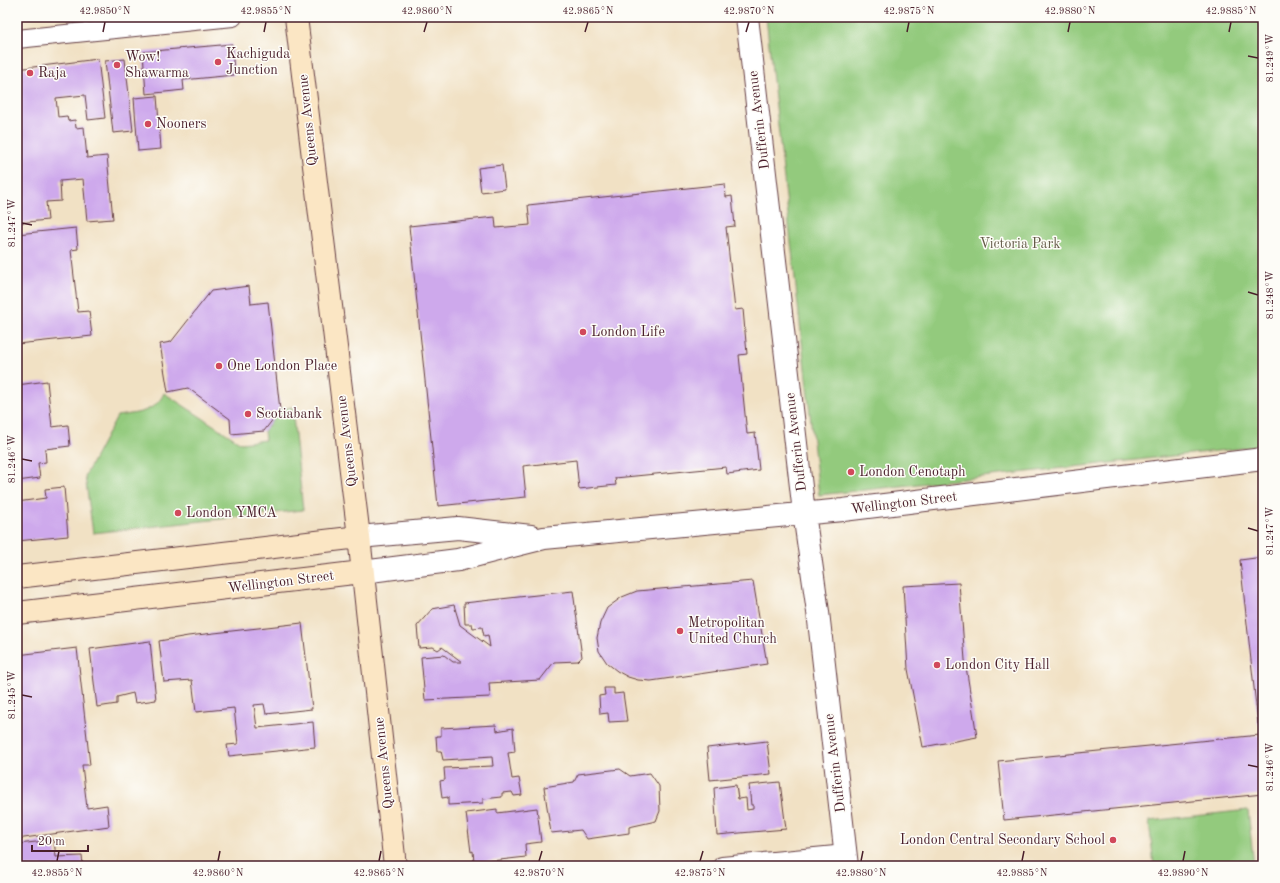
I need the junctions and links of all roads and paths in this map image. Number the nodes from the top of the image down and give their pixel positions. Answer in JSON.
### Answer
{"nodes":[{"id":1,"x":233,"y":17,"type":"edge"},
{"id":2,"x":296,"y":17,"type":"edge"},
{"id":3,"x":748,"y":17,"type":"edge"},
{"id":4,"x":17,"y":39,"type":"edge"},
{"id":5,"x":1263,"y":459,"type":"edge"},
{"id":6,"x":804,"y":513,"type":"junction"},
{"id":7,"x":359,"y":537,"type":"junction"},
{"id":8,"x":544,"y":538,"type":"junction"},
{"id":9,"x":362,"y":572,"type":"junction"},
{"id":10,"x":17,"y":577,"type":"edge"},
{"id":11,"x":17,"y":613,"type":"edge"},
{"id":12,"x":846,"y":860,"type":"edge"},
{"id":13,"x":396,"y":866,"type":"edge"},
{"id":14,"x":722,"y":866,"type":"edge"}],
"edges":[{"from":1,"to":4,"type":"street"},
{"from":2,"to":7,"type":"main road","name":"Queens Avenue"},
{"from":3,"to":6,"type":"street","name":"Dufferin Avenue"},
{"from":5,"to":6,"type":"street","name":"Wellington Street"},
{"from":6,"to":8,"type":"street","name":"Wellington Street"},
{"from":6,"to":12,"type":"street","name":"Dufferin Avenue"},
{"from":7,"to":8,"type":"street","name":"Wellington Street"},
{"from":7,"to":9,"type":"main road","name":"Queens Avenue"},
{"from":7,"to":10,"type":"main road","name":"Wellington Street"},
{"from":8,"to":9,"type":"street","name":"Wellington Street"},
{"from":9,"to":11,"type":"main road","name":"Wellington Street"},
{"from":9,"to":13,"type":"main road","name":"Queens Avenue"},
{"from":12,"to":14,"type":"street"}]}
